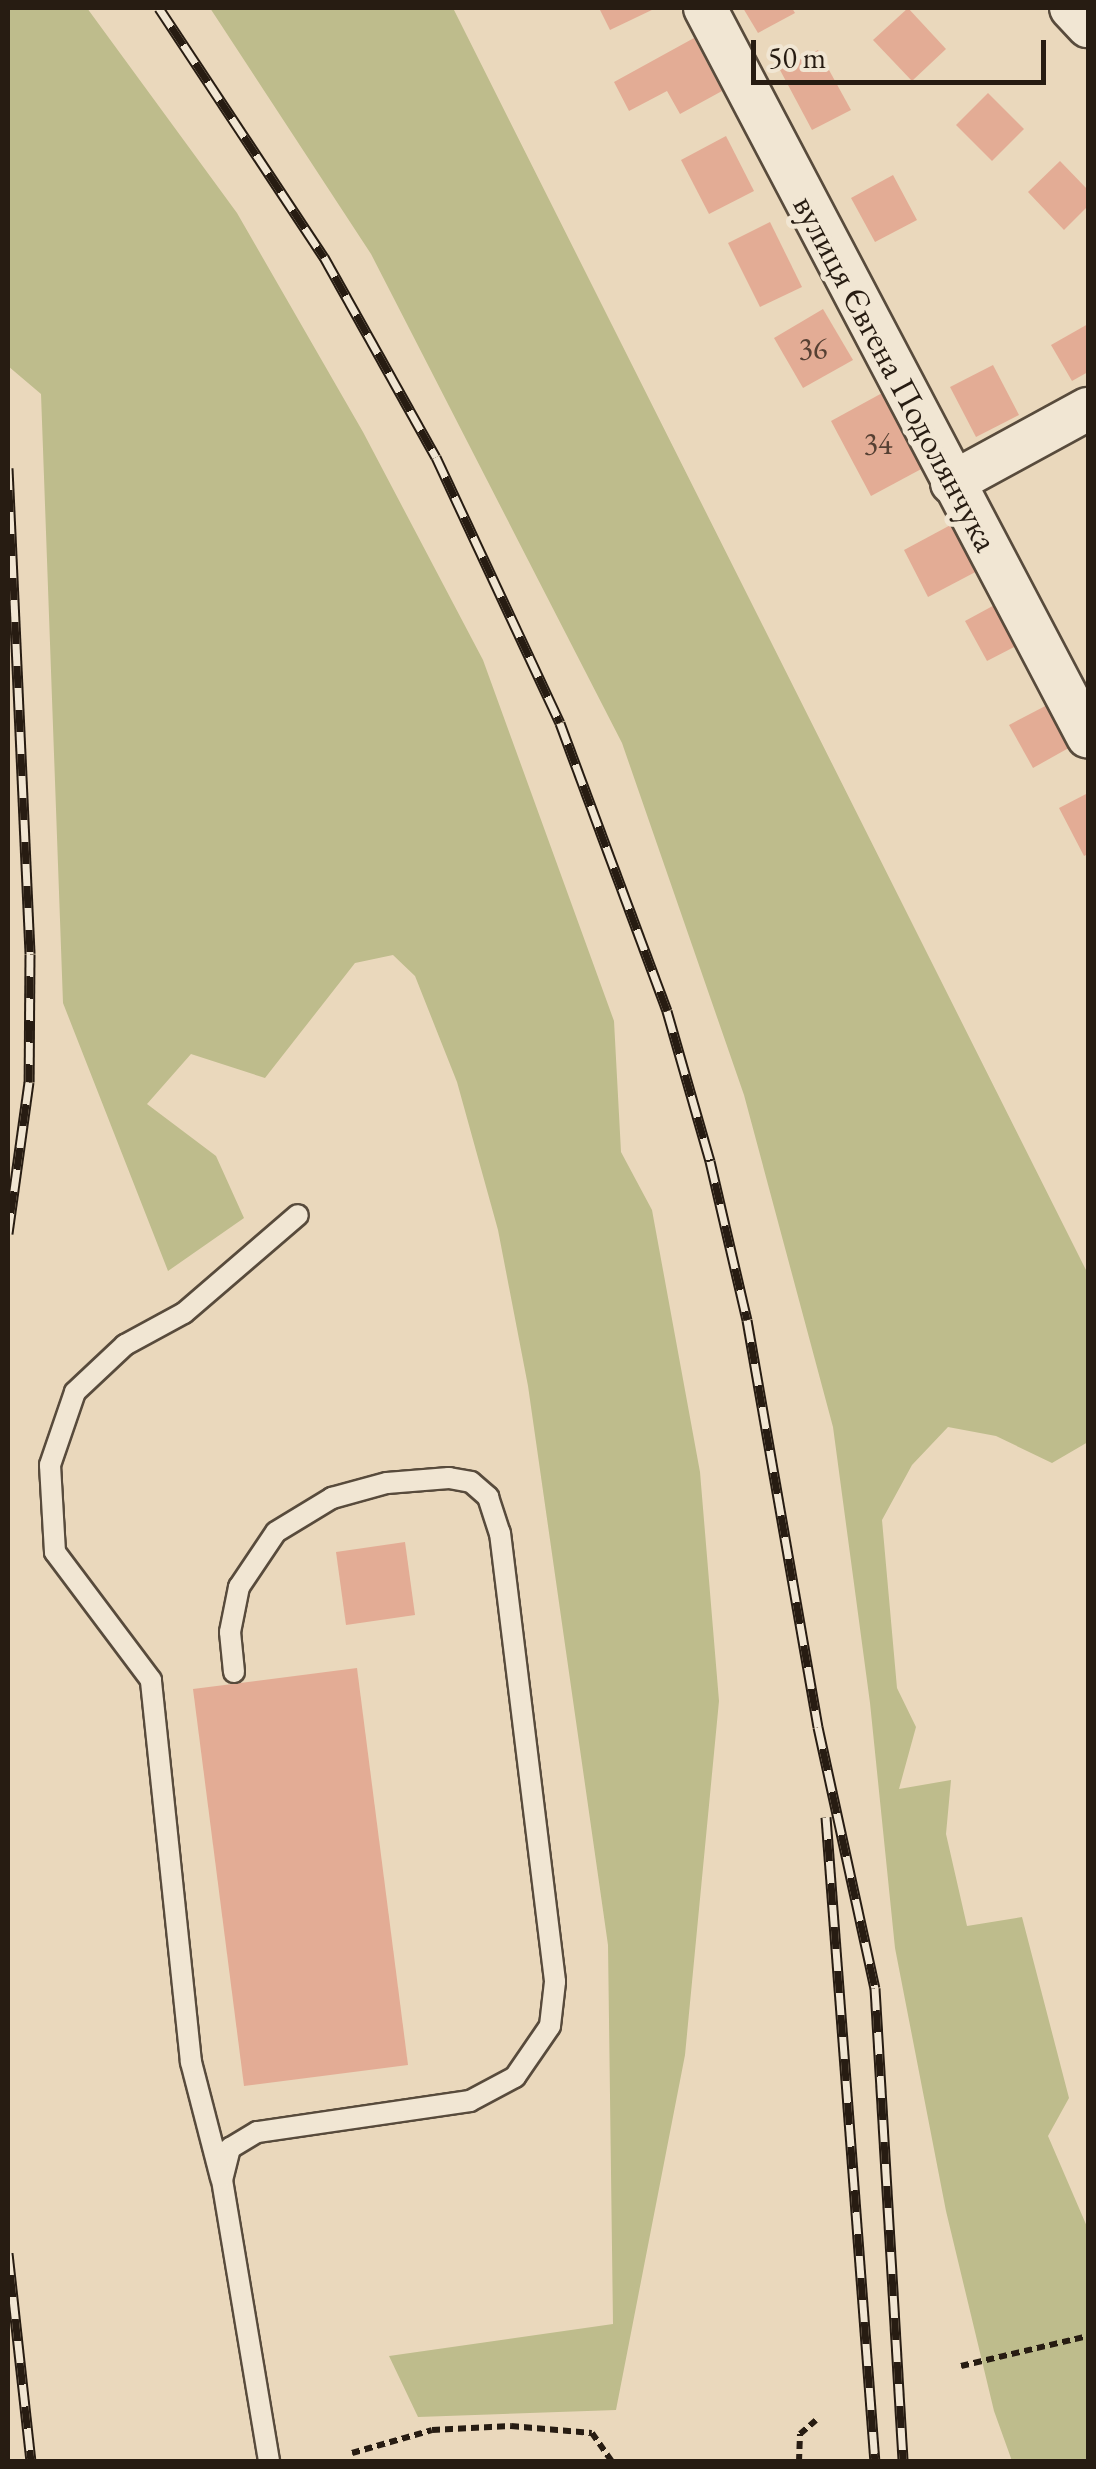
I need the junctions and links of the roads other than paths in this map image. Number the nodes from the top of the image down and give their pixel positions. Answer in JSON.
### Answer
{"nodes":[{"id":1,"x":705,"y":8,"type":"edge"},
{"id":2,"x":1070,"y":8,"type":"edge"},
{"id":3,"x":1088,"y":26,"type":"edge"},
{"id":4,"x":1088,"y":409,"type":"edge"},
{"id":5,"x":952,"y":483,"type":"junction"},
{"id":6,"x":1088,"y":737,"type":"edge"},
{"id":7,"x":298,"y":1215,"type":"dead end"},
{"id":8,"x":234,"y":1672,"type":"dead end"},
{"id":9,"x":222,"y":2180,"type":"junction"},
{"id":10,"x":269,"y":2462,"type":"edge"}],
"edges":[{"from":1,"to":5,"type":"street","name":"вулиця Євгена Подолянчука"},
{"from":2,"to":3,"type":"street"},
{"from":4,"to":5,"type":"street"},
{"from":5,"to":6,"type":"street","name":"вулиця Євгена Подолянчука"},
{"from":7,"to":9,"type":"lane"},
{"from":8,"to":9,"type":"lane"},
{"from":9,"to":10,"type":"lane"}]}
